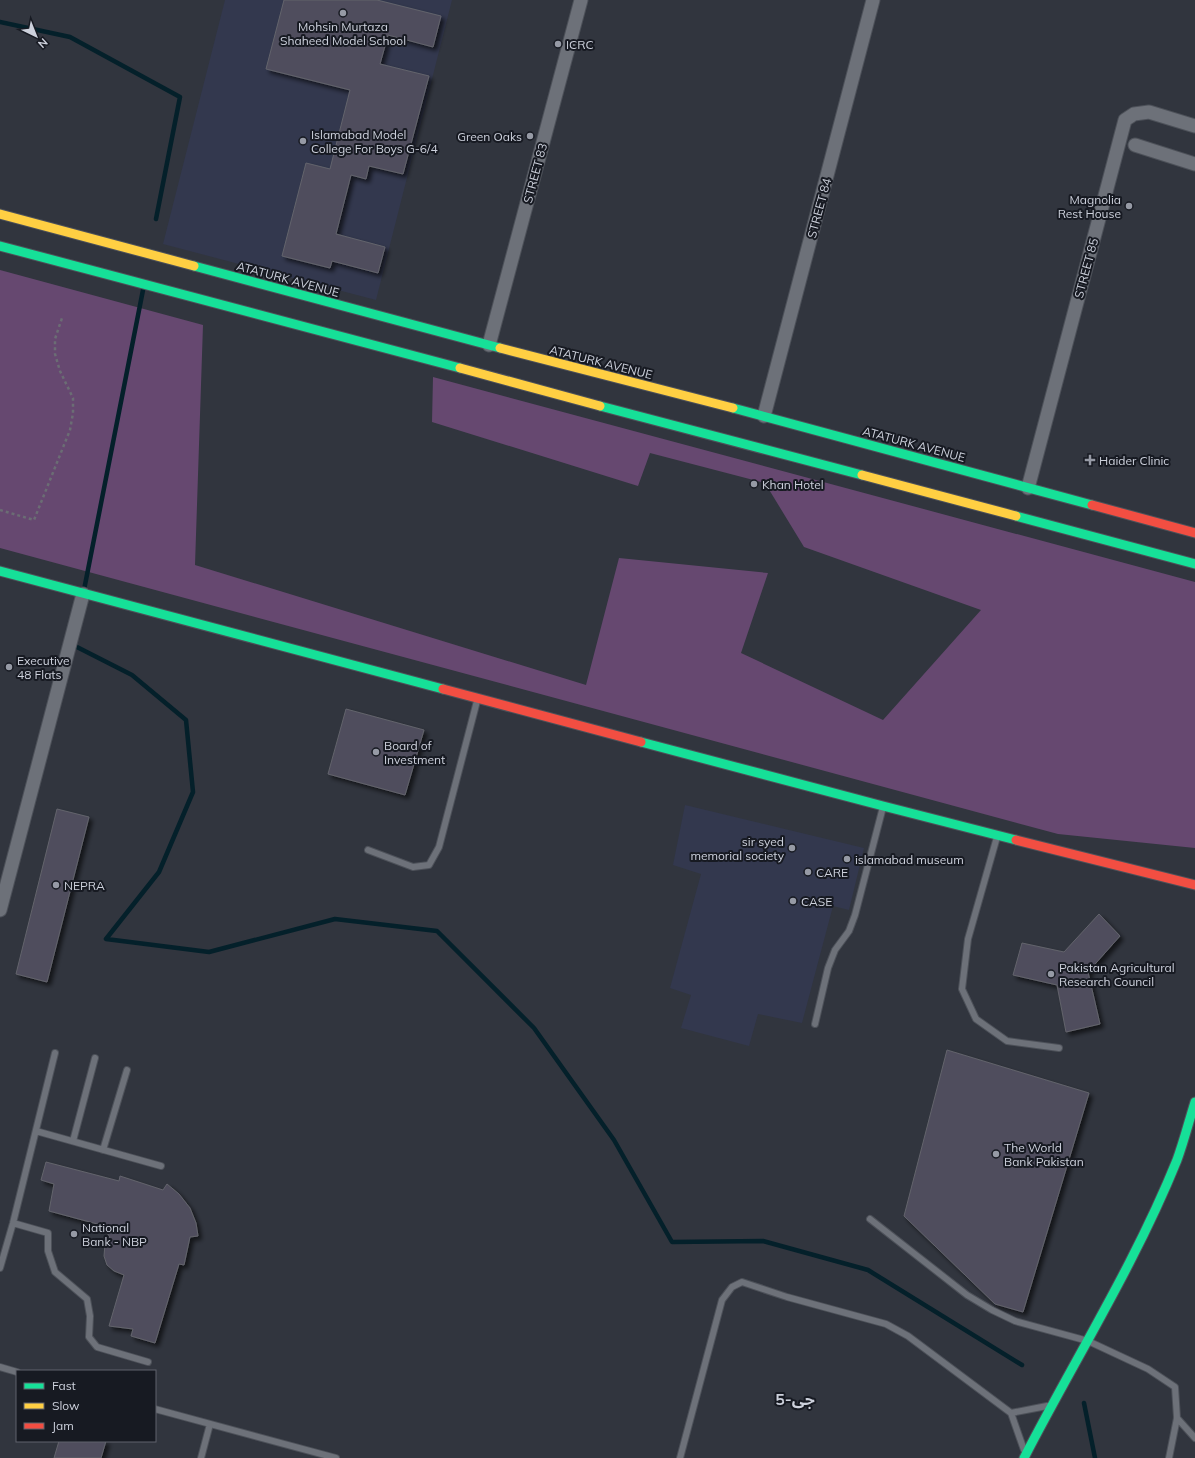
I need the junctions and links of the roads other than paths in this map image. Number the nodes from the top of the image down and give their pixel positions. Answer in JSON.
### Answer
{"nodes":[{"id":1,"x":581,"y":0,"type":"edge"},
{"id":2,"x":873,"y":0,"type":"edge"},
{"id":3,"x":1195,"y":126,"type":"edge"},
{"id":4,"x":1135,"y":145,"type":"dead end"},
{"id":5,"x":1195,"y":164,"type":"edge"},
{"id":6,"x":0,"y":214,"type":"edge"},
{"id":7,"x":0,"y":246,"type":"edge"},
{"id":8,"x":488,"y":345,"type":"junction"},
{"id":9,"x":764,"y":416,"type":"junction"},
{"id":10,"x":1028,"y":488,"type":"junction"},
{"id":11,"x":1195,"y":534,"type":"edge"},
{"id":12,"x":1195,"y":564,"type":"edge"},
{"id":13,"x":0,"y":571,"type":"edge"},
{"id":14,"x":83,"y":594,"type":"junction"},
{"id":15,"x":478,"y":697,"type":"junction"},
{"id":16,"x":883,"y":806,"type":"junction"},
{"id":17,"x":998,"y":834,"type":"junction"},
{"id":18,"x":368,"y":850,"type":"dead end"},
{"id":19,"x":1195,"y":885,"type":"edge"},
{"id":20,"x":0,"y":910,"type":"edge"},
{"id":21,"x":815,"y":1024,"type":"dead end"},
{"id":22,"x":1059,"y":1048,"type":"dead end"},
{"id":23,"x":55,"y":1053,"type":"dead end"},
{"id":24,"x":95,"y":1058,"type":"dead end"},
{"id":25,"x":127,"y":1070,"type":"dead end"},
{"id":26,"x":1195,"y":1102,"type":"edge"},
{"id":27,"x":36,"y":1131,"type":"junction"},
{"id":28,"x":73,"y":1141,"type":"junction"},
{"id":29,"x":103,"y":1150,"type":"junction"},
{"id":30,"x":161,"y":1166,"type":"dead end"},
{"id":31,"x":870,"y":1219,"type":"dead end"},
{"id":32,"x":13,"y":1223,"type":"junction"},
{"id":33,"x":0,"y":1268,"type":"edge"},
{"id":34,"x":1088,"y":1341,"type":"junction"},
{"id":35,"x":148,"y":1362,"type":"dead end"},
{"id":36,"x":0,"y":1367,"type":"edge"},
{"id":37,"x":16,"y":1372,"type":"edge"},
{"id":38,"x":1050,"y":1405,"type":"junction"},
{"id":39,"x":156,"y":1409,"type":"edge"},
{"id":40,"x":1011,"y":1413,"type":"junction"},
{"id":41,"x":1177,"y":1418,"type":"junction"},
{"id":42,"x":210,"y":1424,"type":"junction"},
{"id":43,"x":1195,"y":1438,"type":"edge"},
{"id":44,"x":1025,"y":1456,"type":"edge"},
{"id":45,"x":201,"y":1458,"type":"edge"},
{"id":46,"x":336,"y":1458,"type":"edge"},
{"id":47,"x":680,"y":1458,"type":"edge"},
{"id":48,"x":1169,"y":1458,"type":"edge"}],
"edges":[{"from":1,"to":8,"type":"street","name":"STREET 83"},
{"from":2,"to":9,"type":"street","name":"STREET 84"},
{"from":3,"to":10,"type":"street","name":"STREET 85"},
{"from":4,"to":5,"type":"street"},
{"from":6,"to":8,"type":"street","name":"ATATURK AVENUE"},
{"from":7,"to":12,"type":"street"},
{"from":8,"to":9,"type":"street","name":"ATATURK AVENUE"},
{"from":9,"to":10,"type":"street","name":"ATATURK AVENUE"},
{"from":10,"to":11,"type":"street","name":"ATATURK AVENUE"},
{"from":13,"to":14,"type":"street"},
{"from":14,"to":15,"type":"street"},
{"from":14,"to":20,"type":"street"},
{"from":15,"to":16,"type":"street"},
{"from":15,"to":18,"type":"lane"},
{"from":16,"to":17,"type":"street"},
{"from":16,"to":21,"type":"lane"},
{"from":17,"to":19,"type":"street"},
{"from":17,"to":22,"type":"lane"},
{"from":23,"to":27,"type":"lane"},
{"from":24,"to":28,"type":"lane"},
{"from":25,"to":29,"type":"lane"},
{"from":26,"to":34,"type":"street"},
{"from":27,"to":28,"type":"lane"},
{"from":27,"to":32,"type":"lane"},
{"from":28,"to":29,"type":"lane"},
{"from":29,"to":30,"type":"lane"},
{"from":31,"to":34,"type":"lane"},
{"from":32,"to":33,"type":"lane"},
{"from":32,"to":35,"type":"lane"},
{"from":34,"to":38,"type":"street"},
{"from":34,"to":41,"type":"lane"},
{"from":36,"to":37,"type":"lane"},
{"from":38,"to":40,"type":"lane"},
{"from":38,"to":44,"type":"street"},
{"from":39,"to":42,"type":"lane"},
{"from":40,"to":44,"type":"lane"},
{"from":40,"to":47,"type":"lane"},
{"from":41,"to":43,"type":"lane"},
{"from":41,"to":48,"type":"lane"},
{"from":42,"to":45,"type":"lane"},
{"from":42,"to":46,"type":"lane"}]}
